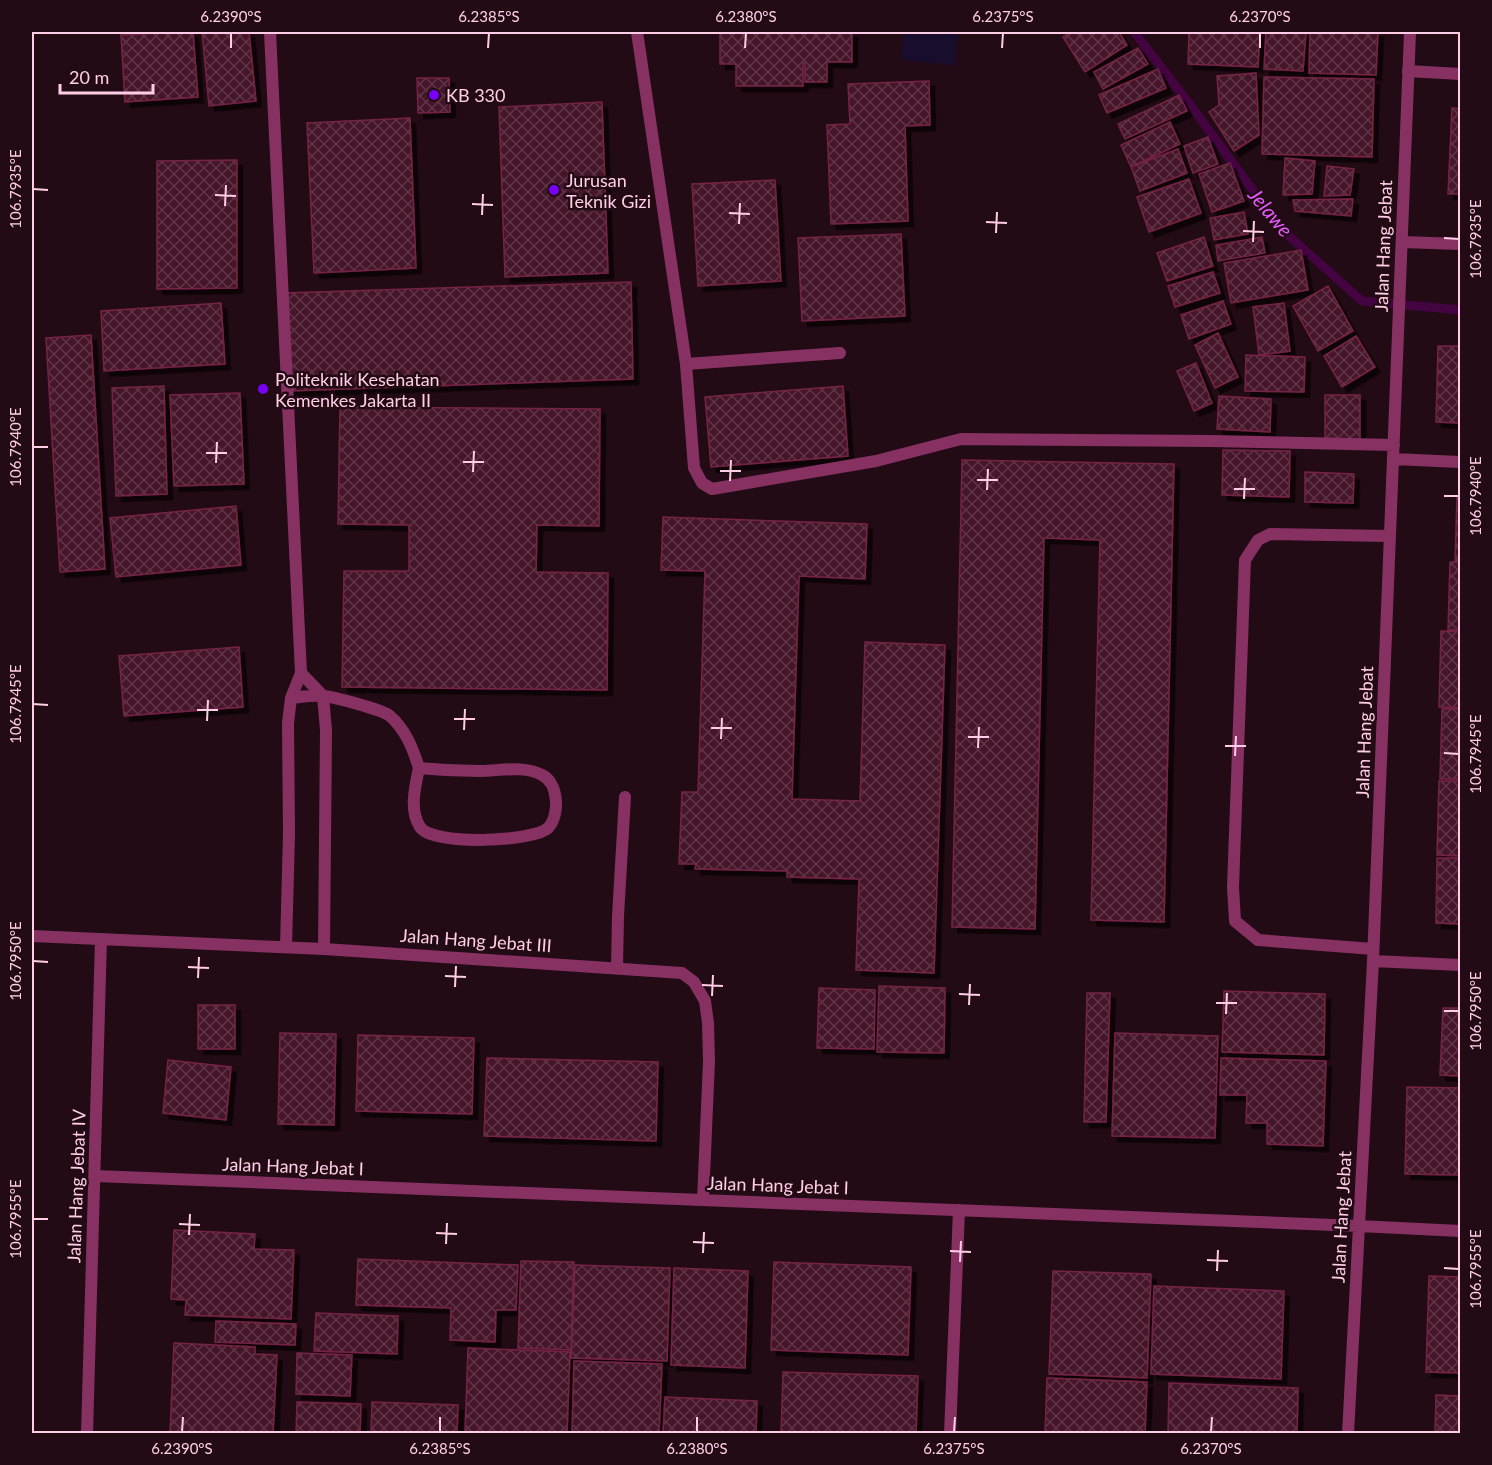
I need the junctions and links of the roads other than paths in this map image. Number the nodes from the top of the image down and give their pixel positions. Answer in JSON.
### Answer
{"nodes":[{"id":1,"x":270,"y":32,"type":"edge"},
{"id":2,"x":637,"y":32,"type":"edge"},
{"id":3,"x":1410,"y":32,"type":"edge"},
{"id":4,"x":1408,"y":71,"type":"junction"},
{"id":5,"x":1461,"y":74,"type":"edge"},
{"id":6,"x":1402,"y":242,"type":"junction"},
{"id":7,"x":1461,"y":244,"type":"edge"},
{"id":8,"x":840,"y":353,"type":"dead end"},
{"id":9,"x":686,"y":364,"type":"junction"},
{"id":10,"x":1394,"y":445,"type":"junction"},
{"id":11,"x":1393,"y":459,"type":"junction"},
{"id":12,"x":1461,"y":462,"type":"edge"},
{"id":13,"x":1390,"y":536,"type":"junction"},
{"id":14,"x":301,"y":673,"type":"junction"},
{"id":15,"x":323,"y":696,"type":"junction"},
{"id":16,"x":291,"y":698,"type":"junction"},
{"id":17,"x":419,"y":768,"type":"junction"},
{"id":18,"x":626,"y":797,"type":"dead end"},
{"id":19,"x":32,"y":936,"type":"edge"},
{"id":20,"x":101,"y":939,"type":"junction"},
{"id":21,"x":286,"y":947,"type":"junction"},
{"id":22,"x":324,"y":949,"type":"junction"},
{"id":23,"x":1373,"y":955,"type":"junction"},
{"id":24,"x":1461,"y":965,"type":"edge"},
{"id":25,"x":617,"y":968,"type":"junction"},
{"id":26,"x":95,"y":1176,"type":"junction"},
{"id":27,"x":704,"y":1200,"type":"junction"},
{"id":28,"x":959,"y":1209,"type":"junction"},
{"id":29,"x":1359,"y":1226,"type":"junction"},
{"id":30,"x":1461,"y":1231,"type":"edge"},
{"id":31,"x":87,"y":1434,"type":"edge"},
{"id":32,"x":950,"y":1434,"type":"edge"},
{"id":33,"x":1348,"y":1434,"type":"edge"}],
"edges":[{"from":1,"to":14,"type":"street"},
{"from":2,"to":9,"type":"street"},
{"from":3,"to":4,"type":"street","name":"Jalan Hang Jebat"},
{"from":4,"to":5,"type":"street"},
{"from":4,"to":6,"type":"street","name":"Jalan Hang Jebat"},
{"from":6,"to":7,"type":"street"},
{"from":6,"to":10,"type":"street","name":"Jalan Hang Jebat"},
{"from":8,"to":9,"type":"street"},
{"from":9,"to":10,"type":"street"},
{"from":10,"to":11,"type":"street","name":"Jalan Hang Jebat"},
{"from":11,"to":12,"type":"street"},
{"from":11,"to":13,"type":"street","name":"Jalan Hang Jebat"},
{"from":13,"to":23,"type":"street","name":"Jalan Hang Jebat"},
{"from":13,"to":23,"type":"street"},
{"from":14,"to":15,"type":"street"},
{"from":14,"to":16,"type":"street"},
{"from":15,"to":16,"type":"street"},
{"from":15,"to":17,"type":"street"},
{"from":15,"to":22,"type":"street"},
{"from":16,"to":21,"type":"street"},
{"from":17,"to":17,"type":"street"},
{"from":18,"to":25,"type":"street"},
{"from":19,"to":20,"type":"street","name":"Jalan Hang Jebat III"},
{"from":20,"to":21,"type":"street","name":"Jalan Hang Jebat III"},
{"from":20,"to":26,"type":"street","name":"Jalan Hang Jebat IV"},
{"from":21,"to":22,"type":"street","name":"Jalan Hang Jebat III"},
{"from":22,"to":25,"type":"street","name":"Jalan Hang Jebat III"},
{"from":23,"to":24,"type":"street"},
{"from":23,"to":29,"type":"street","name":"Jalan Hang Jebat"},
{"from":25,"to":27,"type":"street","name":"Jalan Hang Jebat III"},
{"from":26,"to":27,"type":"street","name":"Jalan Hang Jebat I"},
{"from":26,"to":31,"type":"street","name":"Jalan Hang Jebat IV"},
{"from":27,"to":28,"type":"street","name":"Jalan Hang Jebat I"},
{"from":28,"to":29,"type":"street","name":"Jalan Hang Jebat I"},
{"from":28,"to":32,"type":"street"},
{"from":29,"to":30,"type":"street","name":"Jalan Hang Jebat I"},
{"from":29,"to":33,"type":"street","name":"Jalan Hang Jebat"}]}
